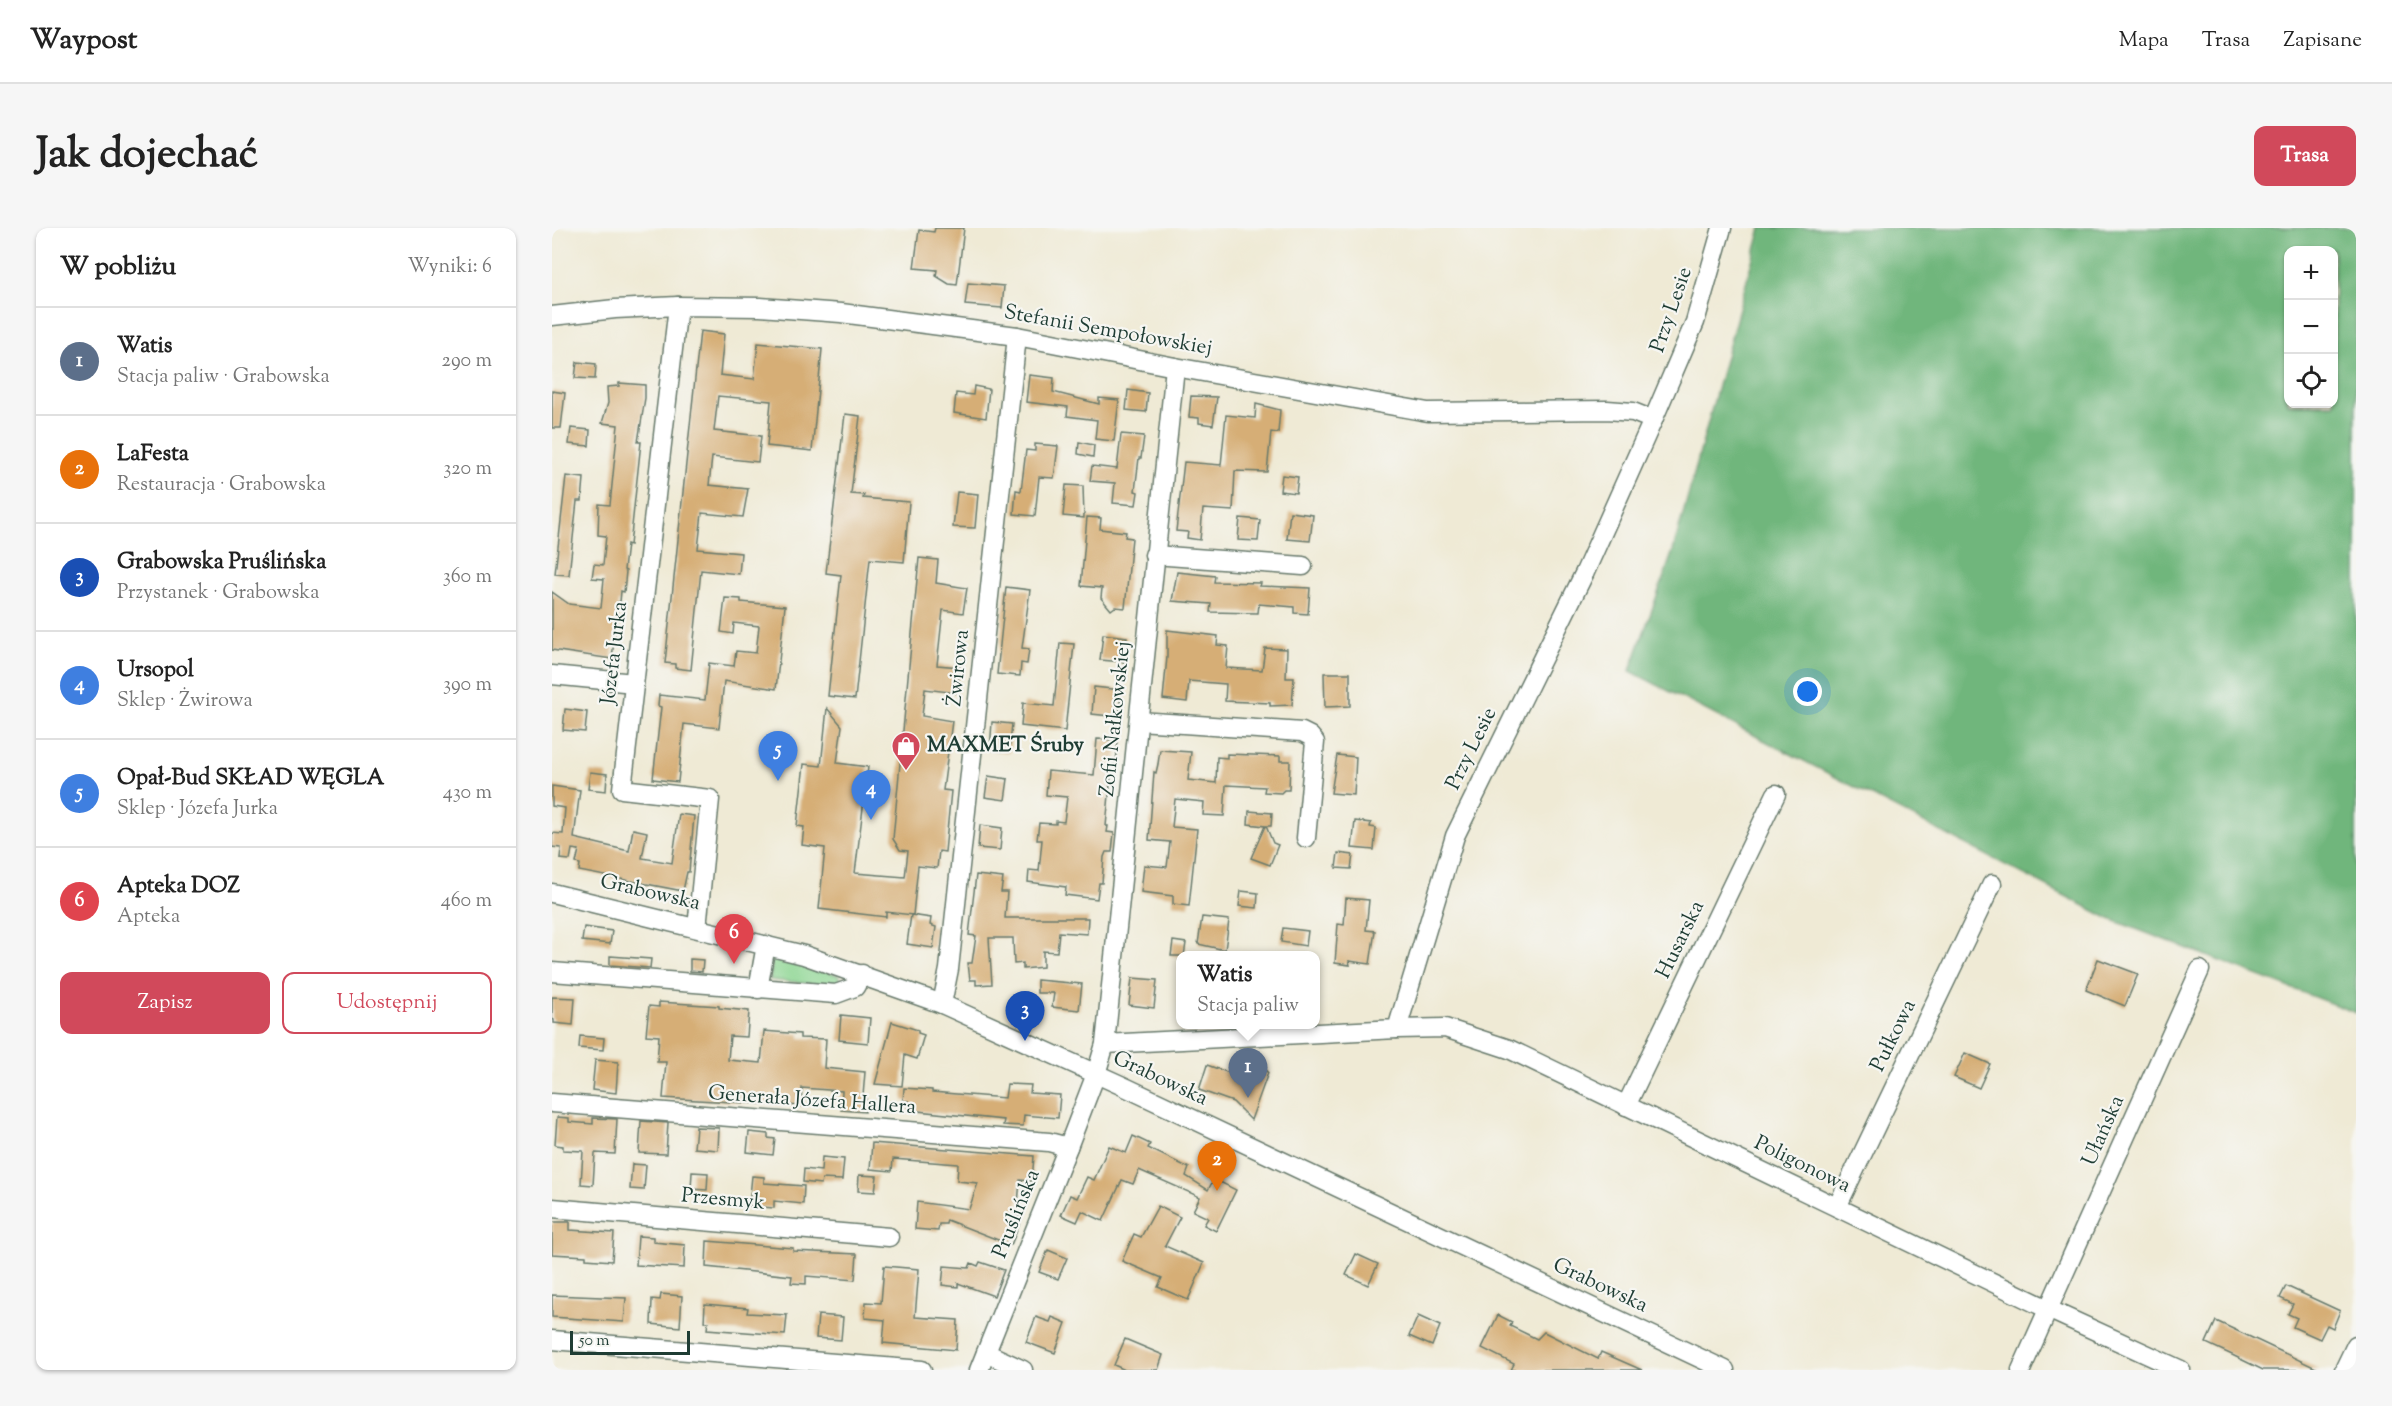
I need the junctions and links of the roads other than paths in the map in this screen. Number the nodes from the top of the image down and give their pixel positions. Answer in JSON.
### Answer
{"nodes":[{"id":1,"x":1722,"y":228,"type":"edge"},
{"id":2,"x":678,"y":306,"type":"junction"},
{"id":3,"x":552,"y":316,"type":"edge"},
{"id":4,"x":1017,"y":336,"type":"junction"},
{"id":5,"x":1174,"y":367,"type":"junction"},
{"id":6,"x":1653,"y":420,"type":"junction"},
{"id":7,"x":1154,"y":555,"type":"junction"},
{"id":8,"x":1303,"y":566,"type":"dead end"},
{"id":9,"x":552,"y":675,"type":"edge"},
{"id":10,"x":634,"y":683,"type":"junction"},
{"id":11,"x":1138,"y":721,"type":"junction"},
{"id":12,"x":1776,"y":794,"type":"dead end"},
{"id":13,"x":1306,"y":838,"type":"dead end"},
{"id":14,"x":1992,"y":884,"type":"dead end"},
{"id":15,"x":552,"y":893,"type":"edge"},
{"id":16,"x":697,"y":928,"type":"junction"},
{"id":17,"x":766,"y":945,"type":"junction"},
{"id":18,"x":2200,"y":970,"type":"dead end"},
{"id":19,"x":552,"y":972,"type":"edge"},
{"id":20,"x":862,"y":974,"type":"junction"},
{"id":21,"x":758,"y":989,"type":"junction"},
{"id":22,"x":942,"y":1004,"type":"junction"},
{"id":23,"x":1397,"y":1029,"type":"junction"},
{"id":24,"x":1105,"y":1044,"type":"junction"},
{"id":25,"x":1096,"y":1074,"type":"junction"},
{"id":26,"x":552,"y":1103,"type":"edge"},
{"id":27,"x":1626,"y":1106,"type":"junction"},
{"id":28,"x":1068,"y":1147,"type":"junction"},
{"id":29,"x":1837,"y":1207,"type":"junction"},
{"id":30,"x":552,"y":1209,"type":"edge"},
{"id":31,"x":890,"y":1237,"type":"dead end"},
{"id":32,"x":2050,"y":1310,"type":"junction"},
{"id":33,"x":552,"y":1340,"type":"edge"},
{"id":34,"x":2356,"y":1345,"type":"edge"},
{"id":35,"x":706,"y":1362,"type":"edge"},
{"id":36,"x":982,"y":1362,"type":"edge"},
{"id":37,"x":922,"y":1370,"type":"edge"},
{"id":38,"x":1023,"y":1370,"type":"edge"},
{"id":39,"x":1725,"y":1370,"type":"edge"},
{"id":40,"x":2021,"y":1370,"type":"edge"},
{"id":41,"x":2181,"y":1370,"type":"edge"},
{"id":42,"x":2344,"y":1370,"type":"edge"}],
"edges":[{"from":1,"to":6,"type":"street","name":"Przy Lesie"},
{"from":2,"to":3,"type":"street","name":"Stefanii Sempołowskiej"},
{"from":2,"to":4,"type":"street","name":"Stefanii Sempołowskiej"},
{"from":2,"to":10,"type":"street","name":"Józefa Jurka"},
{"from":4,"to":5,"type":"street","name":"Stefanii Sempołowskiej"},
{"from":4,"to":22,"type":"street","name":"Żwirowa"},
{"from":5,"to":6,"type":"street","name":"Stefanii Sempołowskiej"},
{"from":5,"to":7,"type":"street","name":"Zofii Nałkowskiej"},
{"from":6,"to":23,"type":"street","name":"Przy Lesie"},
{"from":7,"to":8,"type":"street"},
{"from":7,"to":11,"type":"street","name":"Zofii Nałkowskiej"},
{"from":9,"to":10,"type":"street"},
{"from":10,"to":16,"type":"street","name":"Józefa Jurka"},
{"from":11,"to":13,"type":"street"},
{"from":11,"to":24,"type":"street","name":"Zofii Nałkowskiej"},
{"from":12,"to":27,"type":"street","name":"Husarska"},
{"from":14,"to":29,"type":"street","name":"Pułkowa"},
{"from":15,"to":16,"type":"street","name":"Grabowska"},
{"from":16,"to":17,"type":"street","name":"Grabowska"},
{"from":17,"to":20,"type":"street","name":"Grabowska"},
{"from":17,"to":21,"type":"street"},
{"from":18,"to":32,"type":"street","name":"Ułańska"},
{"from":19,"to":21,"type":"street"},
{"from":20,"to":21,"type":"street"},
{"from":20,"to":22,"type":"street","name":"Grabowska"},
{"from":22,"to":25,"type":"street","name":"Grabowska"},
{"from":23,"to":24,"type":"street"},
{"from":23,"to":27,"type":"street","name":"Poligonowa"},
{"from":24,"to":25,"type":"street","name":"Zofii Nałkowskiej"},
{"from":25,"to":28,"type":"street","name":"Pruślińska"},
{"from":25,"to":39,"type":"street","name":"Grabowska"},
{"from":26,"to":28,"type":"street","name":"Generała Józefa Hallera"},
{"from":27,"to":29,"type":"street","name":"Poligonowa"},
{"from":28,"to":36,"type":"street","name":"Pruślińska"},
{"from":29,"to":32,"type":"street","name":"Poligonowa"},
{"from":30,"to":31,"type":"street","name":"Przesmyk"},
{"from":32,"to":40,"type":"street","name":"Ułańska"},
{"from":32,"to":41,"type":"street","name":"Poligonowa"},
{"from":33,"to":35,"type":"street"},
{"from":34,"to":42,"type":"street"},
{"from":35,"to":37,"type":"street"},
{"from":36,"to":38,"type":"street"}]}
